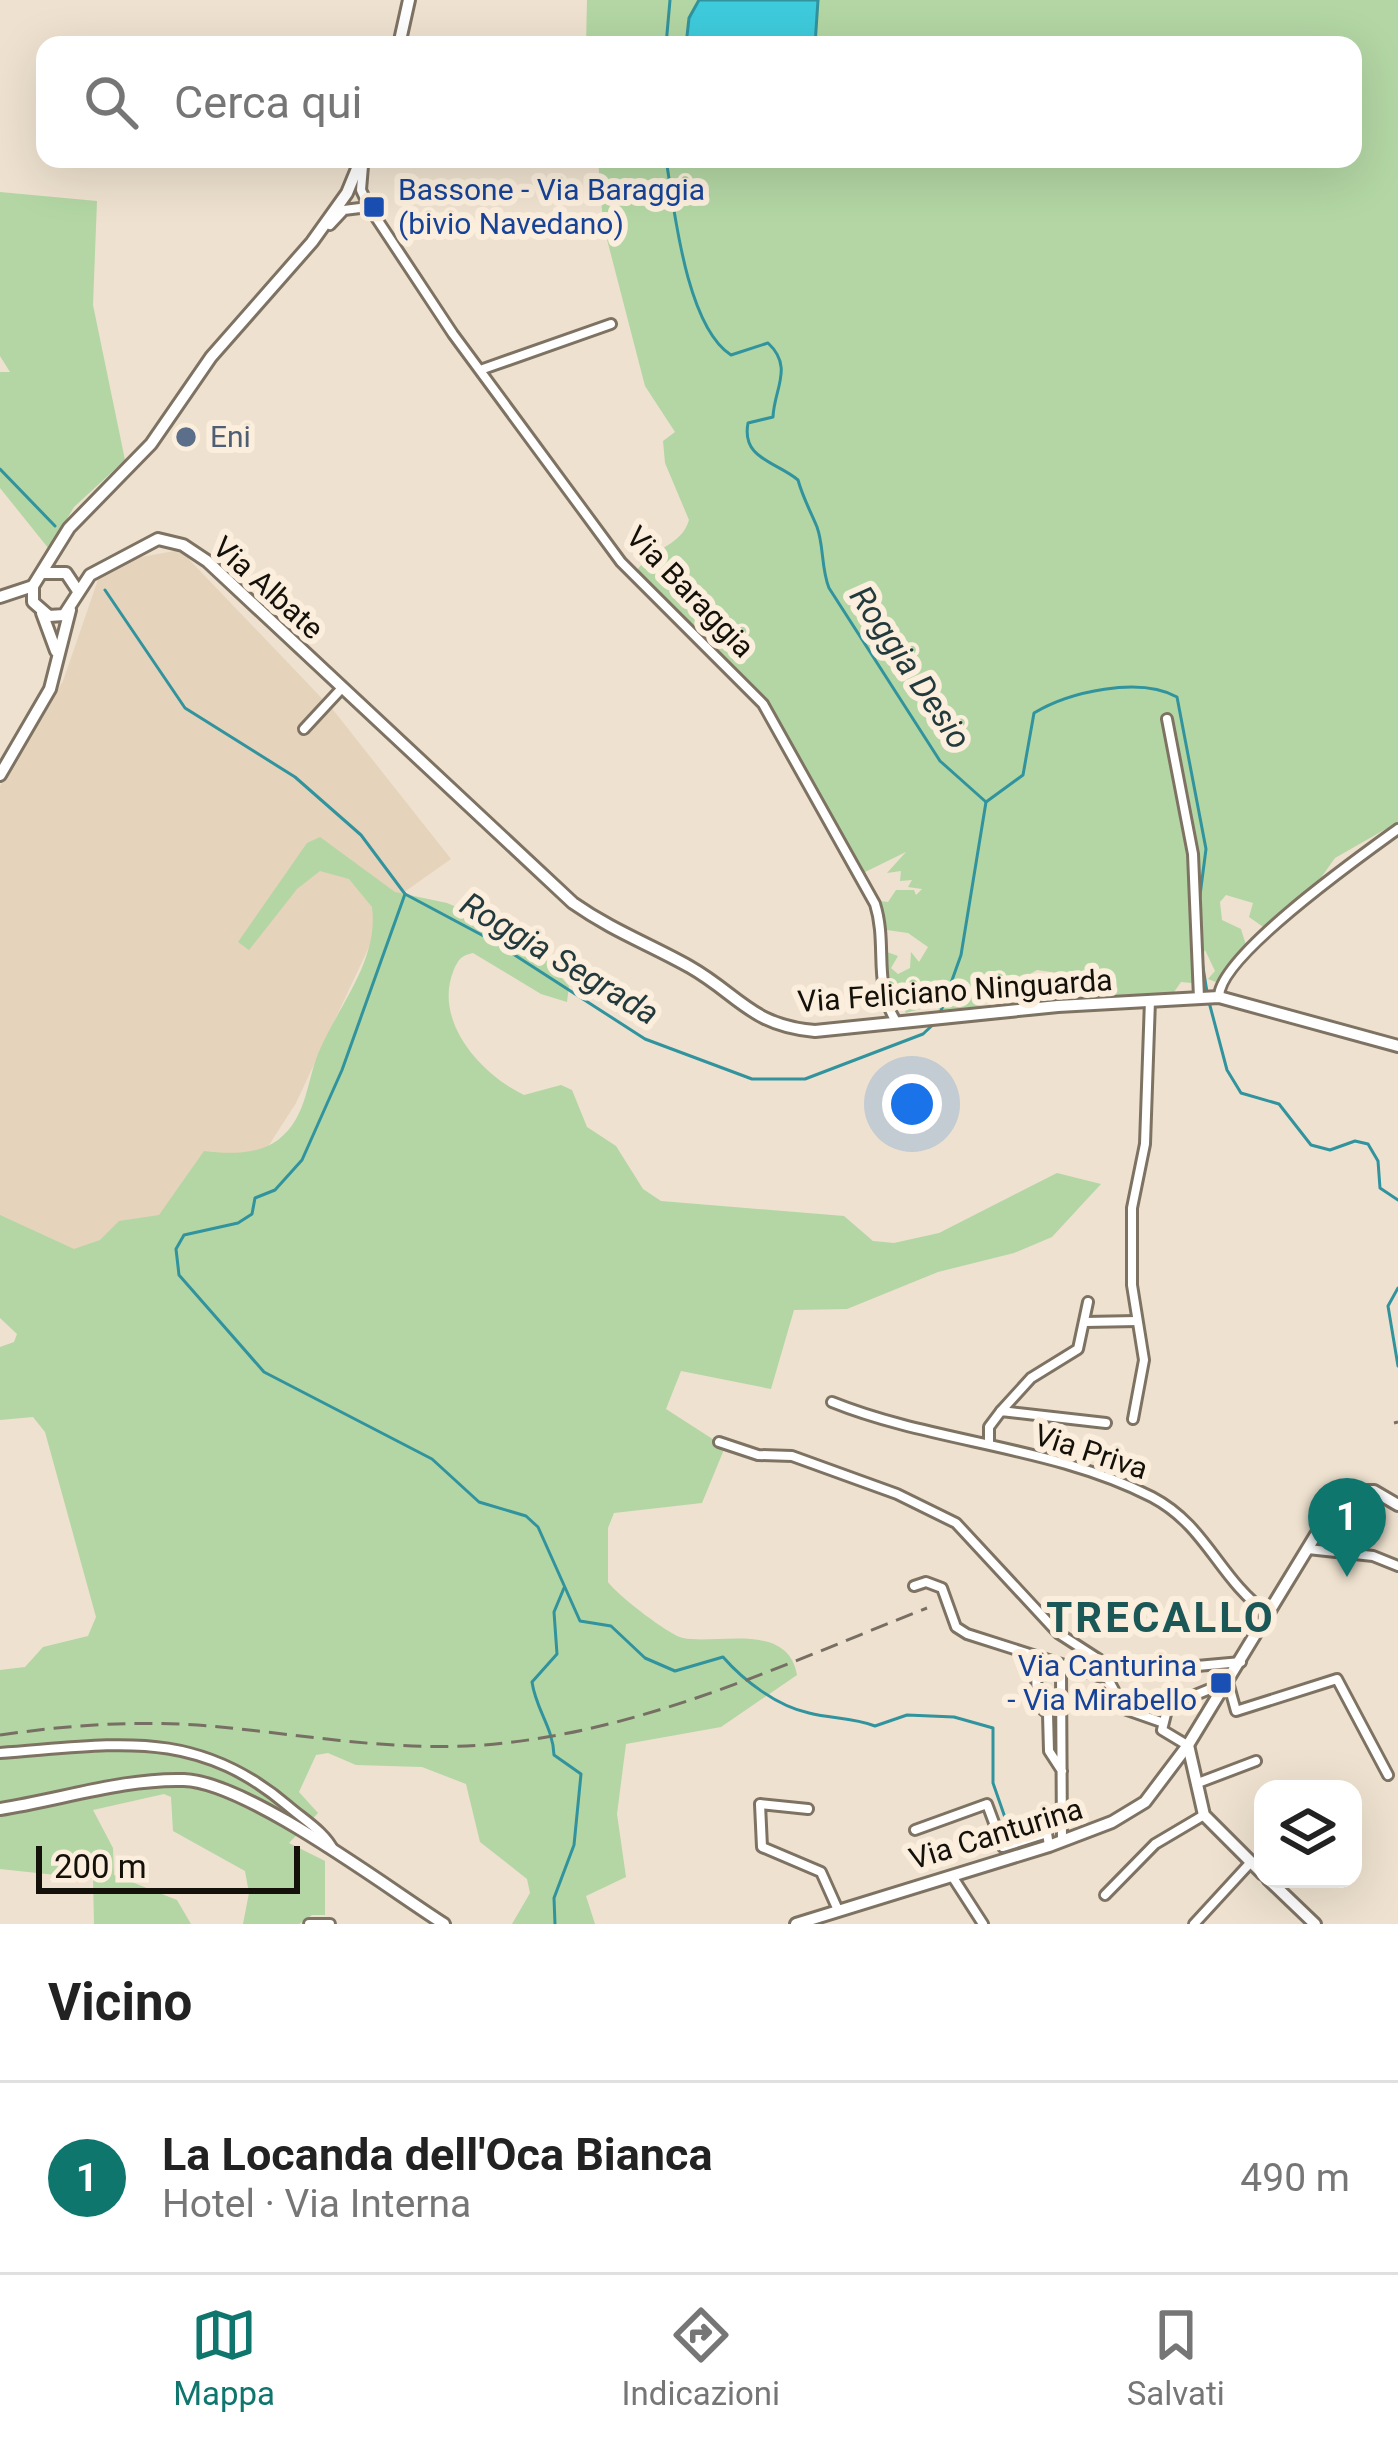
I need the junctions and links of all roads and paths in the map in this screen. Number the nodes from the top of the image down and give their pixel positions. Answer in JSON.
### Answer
{"nodes":[{"id":1,"x":410,"y":0,"type":"edge"},
{"id":2,"x":401,"y":36,"type":"edge"},
{"id":3,"x":359,"y":168,"type":"edge"},
{"id":4,"x":362,"y":168,"type":"edge"},
{"id":5,"x":347,"y":193,"type":"junction"},
{"id":6,"x":369,"y":207,"type":"junction"},
{"id":7,"x":314,"y":240,"type":"junction"},
{"id":8,"x":611,"y":324,"type":"dead end"},
{"id":9,"x":481,"y":369,"type":"junction"},
{"id":10,"x":59,"y":545,"type":"junction"},
{"id":11,"x":44,"y":573,"type":"junction"},
{"id":12,"x":91,"y":575,"type":"junction"},
{"id":13,"x":69,"y":576,"type":"junction"},
{"id":14,"x":33,"y":586,"type":"junction"},
{"id":15,"x":78,"y":591,"type":"junction"},
{"id":16,"x":0,"y":598,"type":"edge"},
{"id":17,"x":38,"y":607,"type":"junction"},
{"id":18,"x":70,"y":610,"type":"junction"},
{"id":19,"x":57,"y":660,"type":"junction"},
{"id":20,"x":342,"y":688,"type":"junction"},
{"id":21,"x":1167,"y":719,"type":"dead end"},
{"id":22,"x":304,"y":729,"type":"dead end"},
{"id":23,"x":0,"y":775,"type":"edge"},
{"id":24,"x":1398,"y":829,"type":"edge"},
{"id":25,"x":1208,"y":997,"type":"junction"},
{"id":26,"x":1150,"y":1000,"type":"junction"},
{"id":27,"x":897,"y":1023,"type":"junction"},
{"id":28,"x":1398,"y":1046,"type":"edge"},
{"id":29,"x":1088,"y":1302,"type":"dead end"},
{"id":30,"x":1138,"y":1321,"type":"junction"},
{"id":31,"x":1085,"y":1322,"type":"junction"},
{"id":32,"x":832,"y":1402,"type":"dead end"},
{"id":33,"x":1001,"y":1411,"type":"junction"},
{"id":34,"x":1133,"y":1419,"type":"dead end"},
{"id":35,"x":1106,"y":1423,"type":"dead end"},
{"id":36,"x":719,"y":1442,"type":"dead end"},
{"id":37,"x":989,"y":1444,"type":"junction"},
{"id":38,"x":1398,"y":1504,"type":"edge"},
{"id":39,"x":1308,"y":1549,"type":"junction"},
{"id":40,"x":1398,"y":1566,"type":"edge"},
{"id":41,"x":914,"y":1586,"type":"dead end"},
{"id":42,"x":1270,"y":1616,"type":"junction"},
{"id":43,"x":1241,"y":1662,"type":"junction"},
{"id":44,"x":1225,"y":1687,"type":"junction"},
{"id":45,"x":1161,"y":1722,"type":"junction"},
{"id":46,"x":1188,"y":1745,"type":"junction"},
{"id":47,"x":0,"y":1753,"type":"edge"},
{"id":48,"x":1256,"y":1761,"type":"dead end"},
{"id":49,"x":1062,"y":1771,"type":"junction"},
{"id":50,"x":1388,"y":1774,"type":"dead end"},
{"id":51,"x":1198,"y":1783,"type":"junction"},
{"id":52,"x":0,"y":1809,"type":"edge"},
{"id":53,"x":808,"y":1809,"type":"dead end"},
{"id":54,"x":1204,"y":1815,"type":"junction"},
{"id":55,"x":915,"y":1830,"type":"dead end"},
{"id":56,"x":1062,"y":1841,"type":"junction"},
{"id":57,"x":1049,"y":1846,"type":"junction"},
{"id":58,"x":338,"y":1857,"type":"junction"},
{"id":59,"x":1251,"y":1862,"type":"junction"},
{"id":60,"x":1254,"y":1865,"type":"edge"},
{"id":61,"x":951,"y":1874,"type":"junction"},
{"id":62,"x":1278,"y":1888,"type":"edge"},
{"id":63,"x":1105,"y":1895,"type":"dead end"},
{"id":64,"x":838,"y":1910,"type":"junction"},
{"id":65,"x":309,"y":1924,"type":"edge"},
{"id":66,"x":329,"y":1924,"type":"edge"},
{"id":67,"x":444,"y":1924,"type":"edge"},
{"id":68,"x":796,"y":1924,"type":"edge"},
{"id":69,"x":983,"y":1924,"type":"edge"},
{"id":70,"x":1194,"y":1924,"type":"edge"},
{"id":71,"x":1315,"y":1924,"type":"edge"}],
"edges":[{"from":1,"to":2,"type":"street"},
{"from":3,"to":5,"type":"street","name":"Via Baraggia"},
{"from":4,"to":6,"type":"street","name":"Via Baraggia"},
{"from":5,"to":6,"type":"street"},
{"from":5,"to":7,"type":"street","name":"Via Baraggia"},
{"from":6,"to":7,"type":"street"},
{"from":6,"to":9,"type":"street","name":"Via Baraggia"},
{"from":7,"to":10,"type":"street","name":"Via Baraggia"},
{"from":8,"to":9,"type":"street"},
{"from":9,"to":27,"type":"street","name":"Via Baraggia"},
{"from":10,"to":11,"type":"street","name":"Via Baraggia"},
{"from":10,"to":13,"type":"street"},
{"from":11,"to":13,"type":"street"},
{"from":11,"to":14,"type":"street"},
{"from":12,"to":13,"type":"street","name":"Via Albate"},
{"from":12,"to":15,"type":"street","name":"Via Albate"},
{"from":12,"to":20,"type":"street","name":"Via Albate"},
{"from":13,"to":15,"type":"street"},
{"from":14,"to":16,"type":"street"},
{"from":14,"to":17,"type":"street"},
{"from":15,"to":18,"type":"street"},
{"from":16,"to":17,"type":"street"},
{"from":17,"to":18,"type":"street"},
{"from":17,"to":19,"type":"street"},
{"from":18,"to":19,"type":"street"},
{"from":19,"to":23,"type":"street"},
{"from":20,"to":22,"type":"street"},
{"from":20,"to":27,"type":"street","name":"Via Feliciano Ninguarda"},
{"from":21,"to":25,"type":"street"},
{"from":24,"to":25,"type":"street"},
{"from":25,"to":26,"type":"street","name":"Via Feliciano Ninguarda"},
{"from":25,"to":28,"type":"street","name":"Via Feliciano Ninguarda"},
{"from":26,"to":27,"type":"street","name":"Via Feliciano Ninguarda"},
{"from":26,"to":30,"type":"street"},
{"from":29,"to":31,"type":"street"},
{"from":30,"to":31,"type":"street"},
{"from":30,"to":34,"type":"street"},
{"from":31,"to":33,"type":"street"},
{"from":32,"to":37,"type":"street"},
{"from":33,"to":35,"type":"street","name":"Via Priva"},
{"from":33,"to":37,"type":"street","name":"Via Priva"},
{"from":36,"to":43,"type":"street"},
{"from":37,"to":42,"type":"street","name":"Via Priva"},
{"from":38,"to":39,"type":"street","name":"Via Canturina"},
{"from":39,"to":40,"type":"street"},
{"from":39,"to":42,"type":"street","name":"Via Canturina"},
{"from":41,"to":45,"type":"street"},
{"from":42,"to":43,"type":"street","name":"Via Canturina"},
{"from":43,"to":44,"type":"street","name":"Via Canturina"},
{"from":44,"to":45,"type":"street"},
{"from":44,"to":46,"type":"street","name":"Via Canturina"},
{"from":44,"to":50,"type":"street"},
{"from":45,"to":46,"type":"street"},
{"from":46,"to":51,"type":"street"},
{"from":46,"to":56,"type":"street","name":"Via Canturina"},
{"from":47,"to":58,"type":"street"},
{"from":48,"to":51,"type":"street"},
{"from":49,"to":49,"type":"street"},
{"from":49,"to":56,"type":"street"},
{"from":51,"to":54,"type":"street"},
{"from":52,"to":58,"type":"street"},
{"from":53,"to":64,"type":"street"},
{"from":54,"to":59,"type":"street"},
{"from":54,"to":63,"type":"street"},
{"from":55,"to":57,"type":"street"},
{"from":56,"to":57,"type":"street","name":"Via Canturina"},
{"from":57,"to":61,"type":"street","name":"Via Canturina"},
{"from":58,"to":67,"type":"street"},
{"from":59,"to":60,"type":"street"},
{"from":59,"to":70,"type":"street"},
{"from":61,"to":64,"type":"street","name":"Via Canturina"},
{"from":61,"to":69,"type":"street"},
{"from":62,"to":71,"type":"street"},
{"from":64,"to":68,"type":"street","name":"Via Canturina"},
{"from":65,"to":66,"type":"street"}]}
